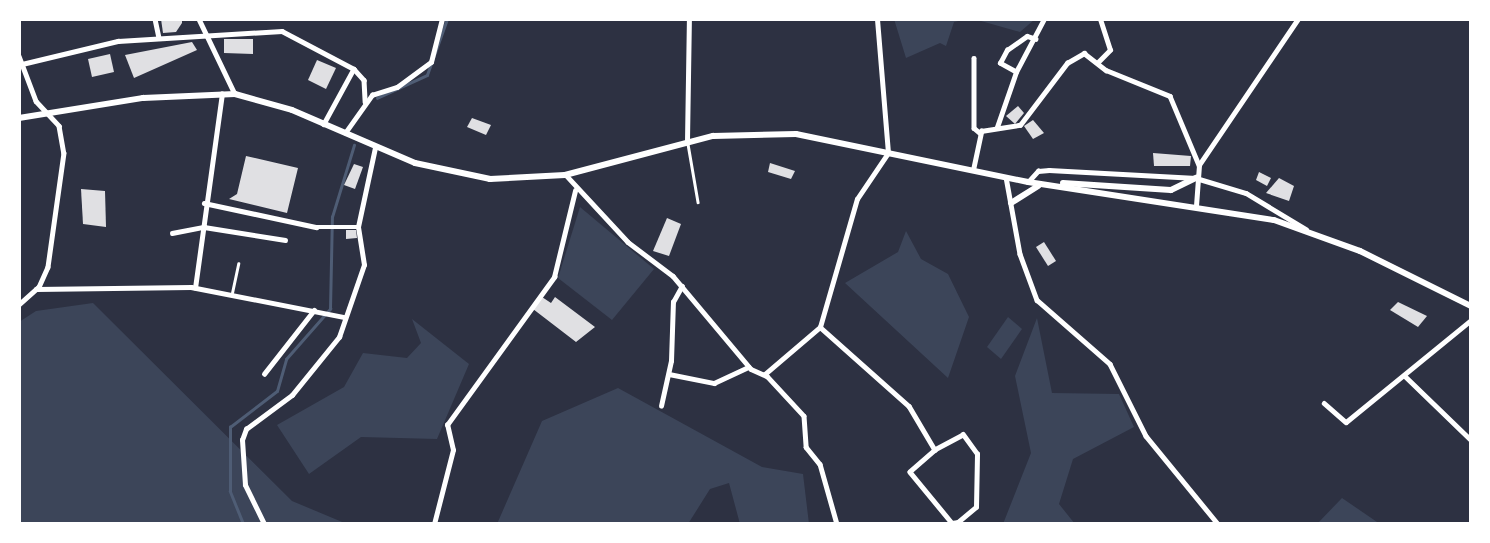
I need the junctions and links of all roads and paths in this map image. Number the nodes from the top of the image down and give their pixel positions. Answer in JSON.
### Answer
{"nodes":[{"id":1,"x":156,"y":19,"type":"edge"},
{"id":2,"x":199,"y":19,"type":"edge"},
{"id":3,"x":442,"y":19,"type":"edge"},
{"id":4,"x":689,"y":19,"type":"edge"},
{"id":5,"x":877,"y":19,"type":"edge"},
{"id":6,"x":1044,"y":19,"type":"edge"},
{"id":7,"x":1100,"y":19,"type":"edge"},
{"id":8,"x":1298,"y":19,"type":"edge"},
{"id":9,"x":211,"y":35,"type":"junction"},
{"id":10,"x":159,"y":38,"type":"junction"},
{"id":11,"x":1035,"y":39,"type":"junction"},
{"id":12,"x":19,"y":57,"type":"edge"},
{"id":13,"x":974,"y":58,"type":"dead end"},
{"id":14,"x":1098,"y":62,"type":"junction"},
{"id":15,"x":22,"y":64,"type":"junction"},
{"id":16,"x":354,"y":69,"type":"junction"},
{"id":17,"x":1016,"y":72,"type":"junction"},
{"id":18,"x":222,"y":93,"type":"junction"},
{"id":19,"x":235,"y":94,"type":"junction"},
{"id":20,"x":365,"y":102,"type":"junction"},
{"id":21,"x":48,"y":113,"type":"junction"},
{"id":22,"x":19,"y":118,"type":"edge"},
{"id":23,"x":324,"y":124,"type":"junction"},
{"id":24,"x":998,"y":127,"type":"junction"},
{"id":25,"x":345,"y":133,"type":"junction"},
{"id":26,"x":979,"y":133,"type":"junction"},
{"id":27,"x":687,"y":141,"type":"junction"},
{"id":28,"x":375,"y":148,"type":"junction"},
{"id":29,"x":888,"y":153,"type":"junction"},
{"id":30,"x":1199,"y":165,"type":"junction"},
{"id":31,"x":973,"y":170,"type":"junction"},
{"id":32,"x":565,"y":174,"type":"junction"},
{"id":33,"x":1006,"y":177,"type":"junction"},
{"id":34,"x":1196,"y":178,"type":"junction"},
{"id":35,"x":1028,"y":182,"type":"junction"},
{"id":36,"x":1044,"y":184,"type":"junction"},
{"id":37,"x":1052,"y":184,"type":"junction"},
{"id":38,"x":575,"y":190,"type":"junction"},
{"id":39,"x":698,"y":202,"type":"dead end"},
{"id":40,"x":204,"y":203,"type":"junction"},
{"id":41,"x":1011,"y":203,"type":"junction"},
{"id":42,"x":1196,"y":206,"type":"junction"},
{"id":43,"x":358,"y":227,"type":"junction"},
{"id":44,"x":201,"y":229,"type":"junction"},
{"id":45,"x":1308,"y":231,"type":"junction"},
{"id":46,"x":172,"y":233,"type":"dead end"},
{"id":47,"x":285,"y":240,"type":"dead end"},
{"id":48,"x":238,"y":264,"type":"dead end"},
{"id":49,"x":682,"y":286,"type":"junction"},
{"id":50,"x":195,"y":288,"type":"junction"},
{"id":51,"x":37,"y":289,"type":"junction"},
{"id":52,"x":232,"y":293,"type":"junction"},
{"id":53,"x":19,"y":305,"type":"edge"},
{"id":54,"x":1471,"y":306,"type":"edge"},
{"id":55,"x":314,"y":310,"type":"junction"},
{"id":56,"x":344,"y":317,"type":"junction"},
{"id":57,"x":1471,"y":320,"type":"edge"},
{"id":58,"x":820,"y":327,"type":"junction"},
{"id":59,"x":750,"y":367,"type":"junction"},
{"id":60,"x":264,"y":374,"type":"dead end"},
{"id":61,"x":668,"y":374,"type":"junction"},
{"id":62,"x":765,"y":374,"type":"junction"},
{"id":63,"x":1405,"y":376,"type":"junction"},
{"id":64,"x":1324,"y":403,"type":"dead end"},
{"id":65,"x":661,"y":406,"type":"dead end"},
{"id":66,"x":1471,"y":440,"type":"edge"},
{"id":67,"x":935,"y":450,"type":"junction"},
{"id":68,"x":264,"y":524,"type":"edge"},
{"id":69,"x":434,"y":524,"type":"edge"},
{"id":70,"x":837,"y":524,"type":"edge"},
{"id":71,"x":1218,"y":524,"type":"edge"}],
"edges":[{"from":1,"to":10,"type":"street"},
{"from":2,"to":9,"type":"street"},
{"from":3,"to":20,"type":"street"},
{"from":4,"to":27,"type":"street"},
{"from":5,"to":29,"type":"street"},
{"from":6,"to":11,"type":"street"},
{"from":7,"to":14,"type":"street"},
{"from":8,"to":30,"type":"street"},
{"from":9,"to":10,"type":"street"},
{"from":9,"to":16,"type":"street"},
{"from":9,"to":19,"type":"street"},
{"from":10,"to":15,"type":"street"},
{"from":11,"to":17,"type":"street"},
{"from":11,"to":17,"type":"street"},
{"from":12,"to":15,"type":"street"},
{"from":13,"to":26,"type":"street"},
{"from":14,"to":24,"type":"street"},
{"from":14,"to":30,"type":"street"},
{"from":15,"to":21,"type":"street"},
{"from":16,"to":20,"type":"street"},
{"from":16,"to":23,"type":"street"},
{"from":17,"to":24,"type":"street"},
{"from":18,"to":19,"type":"main road"},
{"from":18,"to":21,"type":"main road"},
{"from":18,"to":40,"type":"street"},
{"from":19,"to":23,"type":"main road"},
{"from":20,"to":25,"type":"street"},
{"from":21,"to":22,"type":"main road"},
{"from":21,"to":51,"type":"street"},
{"from":23,"to":25,"type":"main road"},
{"from":24,"to":26,"type":"street"},
{"from":25,"to":28,"type":"main road"},
{"from":26,"to":31,"type":"street"},
{"from":27,"to":29,"type":"main road"},
{"from":27,"to":32,"type":"main road"},
{"from":27,"to":39,"type":"lane"},
{"from":28,"to":32,"type":"main road"},
{"from":28,"to":43,"type":"street"},
{"from":29,"to":31,"type":"main road"},
{"from":29,"to":58,"type":"street"},
{"from":30,"to":34,"type":"street"},
{"from":31,"to":33,"type":"main road"},
{"from":32,"to":38,"type":"street"},
{"from":33,"to":35,"type":"main road"},
{"from":33,"to":41,"type":"street"},
{"from":34,"to":35,"type":"street"},
{"from":34,"to":37,"type":"main road"},
{"from":34,"to":42,"type":"street"},
{"from":34,"to":45,"type":"street"},
{"from":35,"to":36,"type":"main road"},
{"from":36,"to":37,"type":"main road"},
{"from":36,"to":41,"type":"main road"},
{"from":37,"to":42,"type":"main road"},
{"from":38,"to":49,"type":"street"},
{"from":38,"to":69,"type":"street"},
{"from":40,"to":43,"type":"street"},
{"from":40,"to":44,"type":"street"},
{"from":41,"to":71,"type":"street"},
{"from":42,"to":45,"type":"main road"},
{"from":43,"to":56,"type":"street"},
{"from":44,"to":46,"type":"street"},
{"from":44,"to":47,"type":"street"},
{"from":44,"to":50,"type":"street"},
{"from":45,"to":54,"type":"main road"},
{"from":48,"to":52,"type":"lane"},
{"from":49,"to":59,"type":"street"},
{"from":49,"to":61,"type":"street"},
{"from":50,"to":51,"type":"street"},
{"from":50,"to":52,"type":"street"},
{"from":51,"to":53,"type":"street"},
{"from":52,"to":55,"type":"street"},
{"from":55,"to":56,"type":"street"},
{"from":55,"to":60,"type":"street"},
{"from":56,"to":68,"type":"street"},
{"from":57,"to":63,"type":"street"},
{"from":58,"to":62,"type":"street"},
{"from":58,"to":67,"type":"street"},
{"from":59,"to":61,"type":"street"},
{"from":59,"to":62,"type":"street"},
{"from":61,"to":65,"type":"street"},
{"from":62,"to":70,"type":"street"},
{"from":63,"to":64,"type":"street"},
{"from":63,"to":66,"type":"street"},
{"from":67,"to":67,"type":"street"}]}
